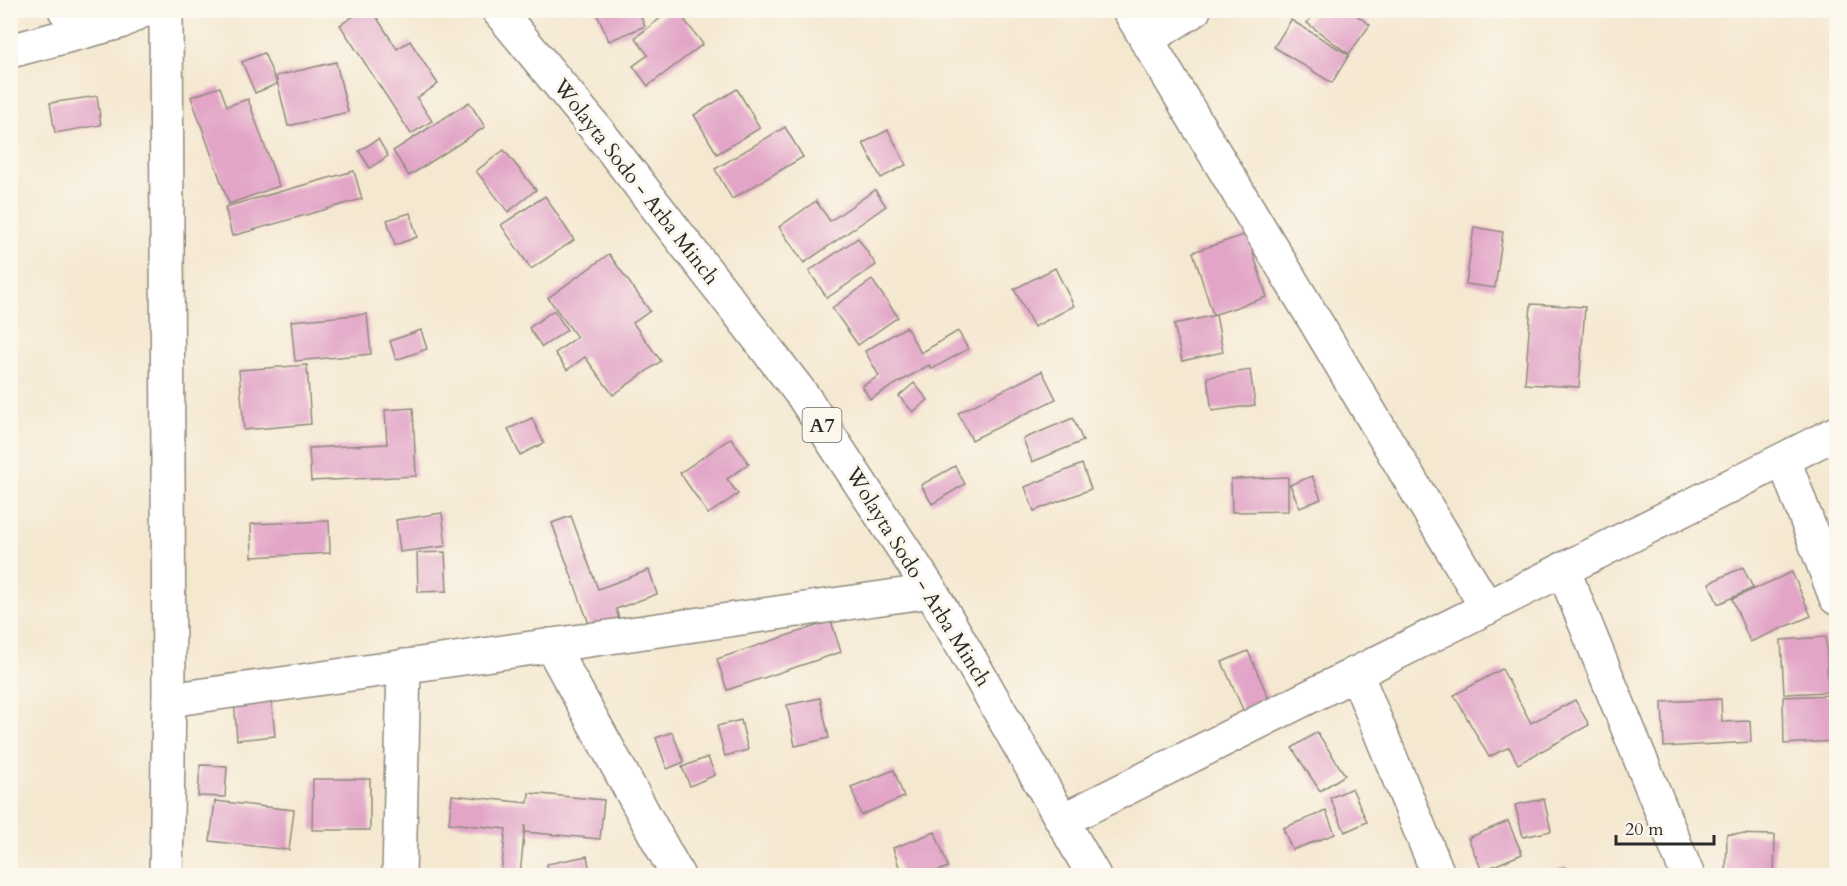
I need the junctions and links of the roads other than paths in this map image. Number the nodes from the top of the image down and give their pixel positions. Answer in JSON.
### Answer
{"nodes":[{"id":1,"x":144,"y":10,"type":"edge"},
{"id":2,"x":166,"y":10,"type":"edge"},
{"id":3,"x":498,"y":10,"type":"edge"},
{"id":4,"x":1129,"y":10,"type":"edge"},
{"id":5,"x":1194,"y":10,"type":"edge"},
{"id":6,"x":74,"y":21,"type":"edge"},
{"id":7,"x":1146,"y":40,"type":"junction"},
{"id":8,"x":10,"y":51,"type":"edge"},
{"id":9,"x":1836,"y":433,"type":"edge"},
{"id":10,"x":1784,"y":460,"type":"junction"},
{"id":11,"x":1563,"y":569,"type":"junction"},
{"id":12,"x":931,"y":591,"type":"junction"},
{"id":13,"x":1836,"y":598,"type":"edge"},
{"id":14,"x":1487,"y":608,"type":"junction"},
{"id":15,"x":550,"y":645,"type":"junction"},
{"id":16,"x":404,"y":666,"type":"junction"},
{"id":17,"x":1356,"y":673,"type":"junction"},
{"id":18,"x":169,"y":700,"type":"junction"},
{"id":19,"x":1063,"y":820,"type":"junction"},
{"id":20,"x":166,"y":876,"type":"edge"},
{"id":21,"x":399,"y":876,"type":"edge"},
{"id":22,"x":678,"y":876,"type":"edge"},
{"id":23,"x":1094,"y":876,"type":"edge"},
{"id":24,"x":1440,"y":876,"type":"edge"},
{"id":25,"x":1688,"y":876,"type":"edge"}],
"edges":[{"from":1,"to":6,"type":"main road"},
{"from":2,"to":18,"type":"main road"},
{"from":3,"to":12,"type":"main road","name":"Wolayta Sodo - Arba Minch","number":"A7"},
{"from":4,"to":7,"type":"main road"},
{"from":5,"to":7,"type":"main road"},
{"from":6,"to":8,"type":"main road"},
{"from":7,"to":14,"type":"main road"},
{"from":9,"to":10,"type":"main road"},
{"from":10,"to":11,"type":"main road"},
{"from":10,"to":13,"type":"main road"},
{"from":11,"to":14,"type":"main road"},
{"from":11,"to":25,"type":"main road"},
{"from":12,"to":15,"type":"main road"},
{"from":12,"to":19,"type":"main road","name":"Wolayta Sodo - Arba Minch","number":"A7"},
{"from":14,"to":17,"type":"main road"},
{"from":15,"to":16,"type":"main road"},
{"from":15,"to":22,"type":"main road"},
{"from":16,"to":18,"type":"main road"},
{"from":16,"to":21,"type":"main road"},
{"from":17,"to":19,"type":"main road"},
{"from":17,"to":24,"type":"main road"},
{"from":18,"to":20,"type":"main road"},
{"from":19,"to":23,"type":"main road","name":"Wolayta Sodo - Arba Minch","number":"A7"}]}
